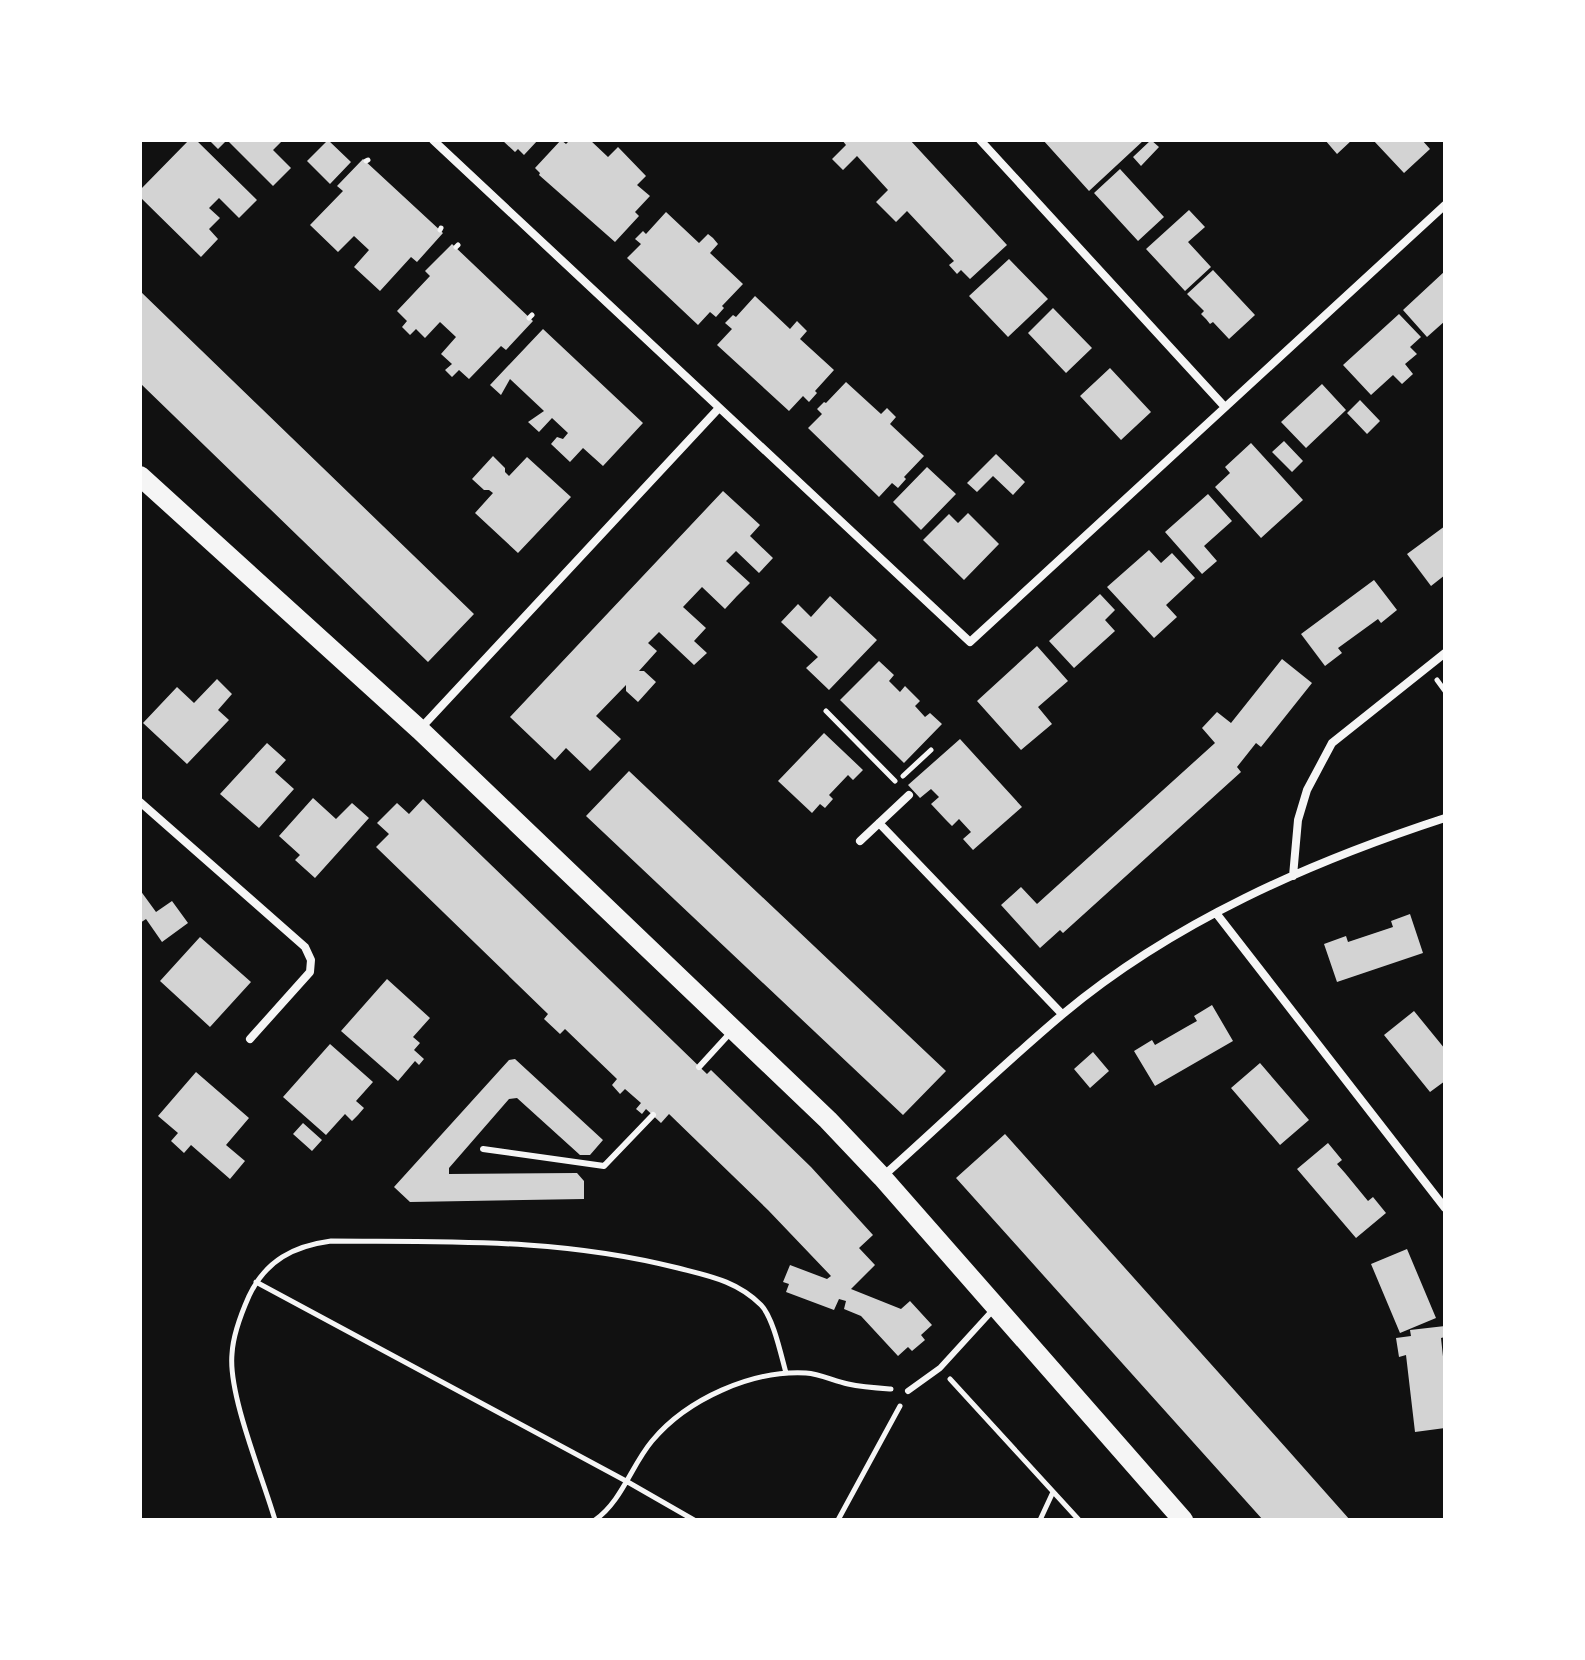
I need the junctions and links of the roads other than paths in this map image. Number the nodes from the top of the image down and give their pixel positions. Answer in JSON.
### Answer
{"nodes":[{"id":1,"x":433,"y":140,"type":"edge"},
{"id":2,"x":980,"y":140,"type":"edge"},
{"id":3,"x":1445,"y":205,"type":"edge"},
{"id":4,"x":1224,"y":406,"type":"junction"},
{"id":5,"x":719,"y":408,"type":"junction"},
{"id":6,"x":140,"y":476,"type":"edge"},
{"id":7,"x":1445,"y":653,"type":"edge"},
{"id":8,"x":420,"y":730,"type":"junction"},
{"id":9,"x":909,"y":795,"type":"road end"},
{"id":10,"x":140,"y":802,"type":"edge"},
{"id":11,"x":1445,"y":818,"type":"edge"},
{"id":12,"x":879,"y":823,"type":"junction"},
{"id":13,"x":860,"y":841,"type":"dead end"},
{"id":14,"x":1293,"y":876,"type":"junction"},
{"id":15,"x":1216,"y":913,"type":"junction"},
{"id":16,"x":1062,"y":1014,"type":"junction"},
{"id":17,"x":733,"y":1029,"type":"junction"},
{"id":18,"x":250,"y":1039,"type":"dead end"},
{"id":19,"x":699,"y":1067,"type":"dead end"},
{"id":20,"x":653,"y":1115,"type":"dead end"},
{"id":21,"x":483,"y":1149,"type":"dead end"},
{"id":22,"x":882,"y":1177,"type":"junction"},
{"id":23,"x":1445,"y":1208,"type":"edge"},
{"id":24,"x":995,"y":1307,"type":"junction"},
{"id":25,"x":908,"y":1391,"type":"road end"},
{"id":26,"x":1183,"y":1520,"type":"edge"}],
"edges":[{"from":1,"to":5,"type":"street"},
{"from":2,"to":4,"type":"street"},
{"from":3,"to":4,"type":"street"},
{"from":4,"to":5,"type":"street"},
{"from":5,"to":8,"type":"street"},
{"from":6,"to":8,"type":"main road"},
{"from":7,"to":14,"type":"street"},
{"from":8,"to":17,"type":"main road"},
{"from":9,"to":12,"type":"street"},
{"from":10,"to":18,"type":"street"},
{"from":11,"to":14,"type":"street"},
{"from":12,"to":13,"type":"street"},
{"from":12,"to":16,"type":"street"},
{"from":14,"to":15,"type":"street"},
{"from":15,"to":16,"type":"street"},
{"from":15,"to":23,"type":"street"},
{"from":16,"to":22,"type":"street"},
{"from":17,"to":19,"type":"lane"},
{"from":17,"to":22,"type":"main road"},
{"from":20,"to":21,"type":"lane"},
{"from":22,"to":24,"type":"main road"},
{"from":24,"to":25,"type":"lane"},
{"from":24,"to":26,"type":"main road"}]}
